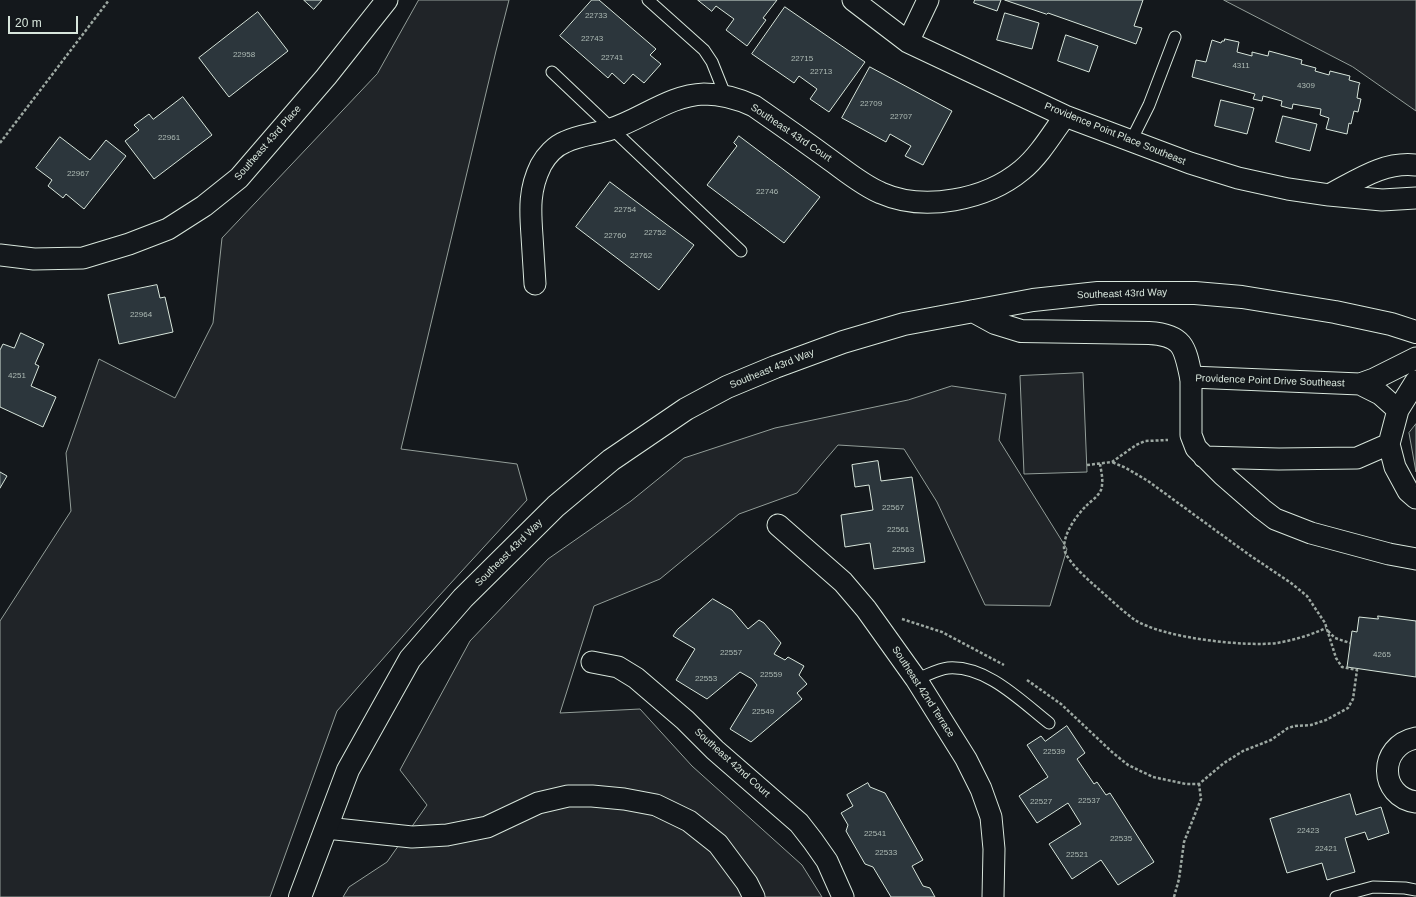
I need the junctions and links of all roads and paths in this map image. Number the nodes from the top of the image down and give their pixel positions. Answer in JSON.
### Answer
{"nodes":[{"id":1,"x":109,"y":0,"type":"edge"},
{"id":2,"x":387,"y":0,"type":"edge"},
{"id":3,"x":648,"y":0,"type":"edge"},
{"id":4,"x":853,"y":0,"type":"edge"},
{"id":5,"x":928,"y":0,"type":"edge"},
{"id":6,"x":1175,"y":37,"type":"dead end"},
{"id":7,"x":908,"y":42,"type":"junction"},
{"id":8,"x":552,"y":72,"type":"dead end"},
{"id":9,"x":726,"y":97,"type":"junction"},
{"id":10,"x":1065,"y":116,"type":"junction"},
{"id":11,"x":612,"y":129,"type":"junction"},
{"id":12,"x":1131,"y":141,"type":"junction"},
{"id":13,"x":0,"y":143,"type":"edge"},
{"id":14,"x":1416,"y":165,"type":"edge"},
{"id":15,"x":1329,"y":195,"type":"junction"},
{"id":16,"x":1416,"y":198,"type":"edge"},
{"id":17,"x":741,"y":251,"type":"dead end"},
{"id":18,"x":0,"y":255,"type":"edge"},
{"id":19,"x":536,"y":284,"type":"dead end"},
{"id":20,"x":973,"y":311,"type":"junction"},
{"id":21,"x":1416,"y":332,"type":"edge"},
{"id":22,"x":1416,"y":358,"type":"edge"},
{"id":23,"x":1191,"y":377,"type":"junction"},
{"id":24,"x":1416,"y":381,"type":"edge"},
{"id":25,"x":1360,"y":384,"type":"junction"},
{"id":26,"x":1398,"y":410,"type":"junction"},
{"id":27,"x":1168,"y":440,"type":"dead end"},
{"id":28,"x":1389,"y":444,"type":"junction"},
{"id":29,"x":1204,"y":457,"type":"junction"},
{"id":30,"x":1112,"y":462,"type":"junction"},
{"id":31,"x":1100,"y":464,"type":"junction"},
{"id":32,"x":1087,"y":465,"type":"dead end"},
{"id":33,"x":1416,"y":498,"type":"edge"},
{"id":34,"x":778,"y":525,"type":"dead end"},
{"id":35,"x":1416,"y":559,"type":"edge"},
{"id":36,"x":878,"y":626,"type":"junction"},
{"id":37,"x":1327,"y":630,"type":"junction"},
{"id":38,"x":1350,"y":643,"type":"dead end"},
{"id":39,"x":592,"y":662,"type":"dead end"},
{"id":40,"x":1010,"y":669,"type":"dead end"},
{"id":41,"x":916,"y":679,"type":"junction"},
{"id":42,"x":1026,"y":679,"type":"dead end"},
{"id":43,"x":1049,"y":723,"type":"dead end"},
{"id":44,"x":1416,"y":738,"type":"edge"},
{"id":45,"x":1199,"y":784,"type":"junction"},
{"id":46,"x":1416,"y":802,"type":"edge"},
{"id":47,"x":326,"y":828,"type":"junction"},
{"id":48,"x":1416,"y":890,"type":"edge"},
{"id":49,"x":300,"y":897,"type":"edge"},
{"id":50,"x":754,"y":897,"type":"edge"},
{"id":51,"x":843,"y":897,"type":"edge"},
{"id":52,"x":993,"y":897,"type":"edge"},
{"id":53,"x":1174,"y":897,"type":"edge"},
{"id":54,"x":1336,"y":897,"type":"edge"}],
"edges":[{"from":1,"to":13,"type":"path"},
{"from":2,"to":18,"type":"street","name":"Southeast 43rd Place"},
{"from":3,"to":9,"type":"lane"},
{"from":4,"to":7,"type":"street","name":"Providence Point Place Southeast"},
{"from":5,"to":7,"type":"street"},
{"from":6,"to":12,"type":"lane"},
{"from":7,"to":10,"type":"street","name":"Providence Point Place Southeast"},
{"from":8,"to":11,"type":"lane"},
{"from":9,"to":10,"type":"street","name":"Southeast 43rd Court"},
{"from":9,"to":11,"type":"street","name":"Southeast 43rd Court"},
{"from":10,"to":12,"type":"street","name":"Providence Point Place Southeast"},
{"from":11,"to":17,"type":"lane"},
{"from":11,"to":19,"type":"street","name":"Southeast 43rd Court"},
{"from":12,"to":15,"type":"street","name":"Providence Point Place Southeast"},
{"from":14,"to":15,"type":"street"},
{"from":15,"to":16,"type":"street","name":"Providence Point Place Southeast"},
{"from":20,"to":21,"type":"main road","name":"Southeast 43rd Way"},
{"from":20,"to":23,"type":"main road"},
{"from":20,"to":47,"type":"main road","name":"Southeast 43rd Way"},
{"from":22,"to":25,"type":"street","name":"Providence Point Drive Southeast"},
{"from":23,"to":25,"type":"street","name":"Providence Point Drive Southeast"},
{"from":23,"to":29,"type":"street","name":"Providence Point Drive Southeast"},
{"from":24,"to":26,"type":"street"},
{"from":25,"to":26,"type":"street","name":"Providence Point Drive Southeast"},
{"from":26,"to":28,"type":"street"},
{"from":27,"to":30,"type":"path"},
{"from":28,"to":29,"type":"street"},
{"from":28,"to":33,"type":"street"},
{"from":29,"to":35,"type":"street","name":"Providence Point Drive Southeast"},
{"from":30,"to":31,"type":"path"},
{"from":30,"to":37,"type":"path"},
{"from":31,"to":32,"type":"path"},
{"from":31,"to":37,"type":"path"},
{"from":34,"to":36,"type":"street","name":"Southeast 42nd Terrace"},
{"from":36,"to":40,"type":"path"},
{"from":36,"to":41,"type":"street","name":"Southeast 42nd Terrace"},
{"from":37,"to":38,"type":"path"},
{"from":37,"to":45,"type":"path"},
{"from":39,"to":51,"type":"street","name":"Southeast 42nd Court"},
{"from":41,"to":43,"type":"lane"},
{"from":41,"to":52,"type":"street","name":"Southeast 42nd Terrace"},
{"from":42,"to":45,"type":"path"},
{"from":44,"to":46,"type":"street"},
{"from":45,"to":53,"type":"path"},
{"from":47,"to":49,"type":"main road","name":"Southeast 43rd Way"},
{"from":47,"to":50,"type":"street"},
{"from":48,"to":54,"type":"lane"}]}
